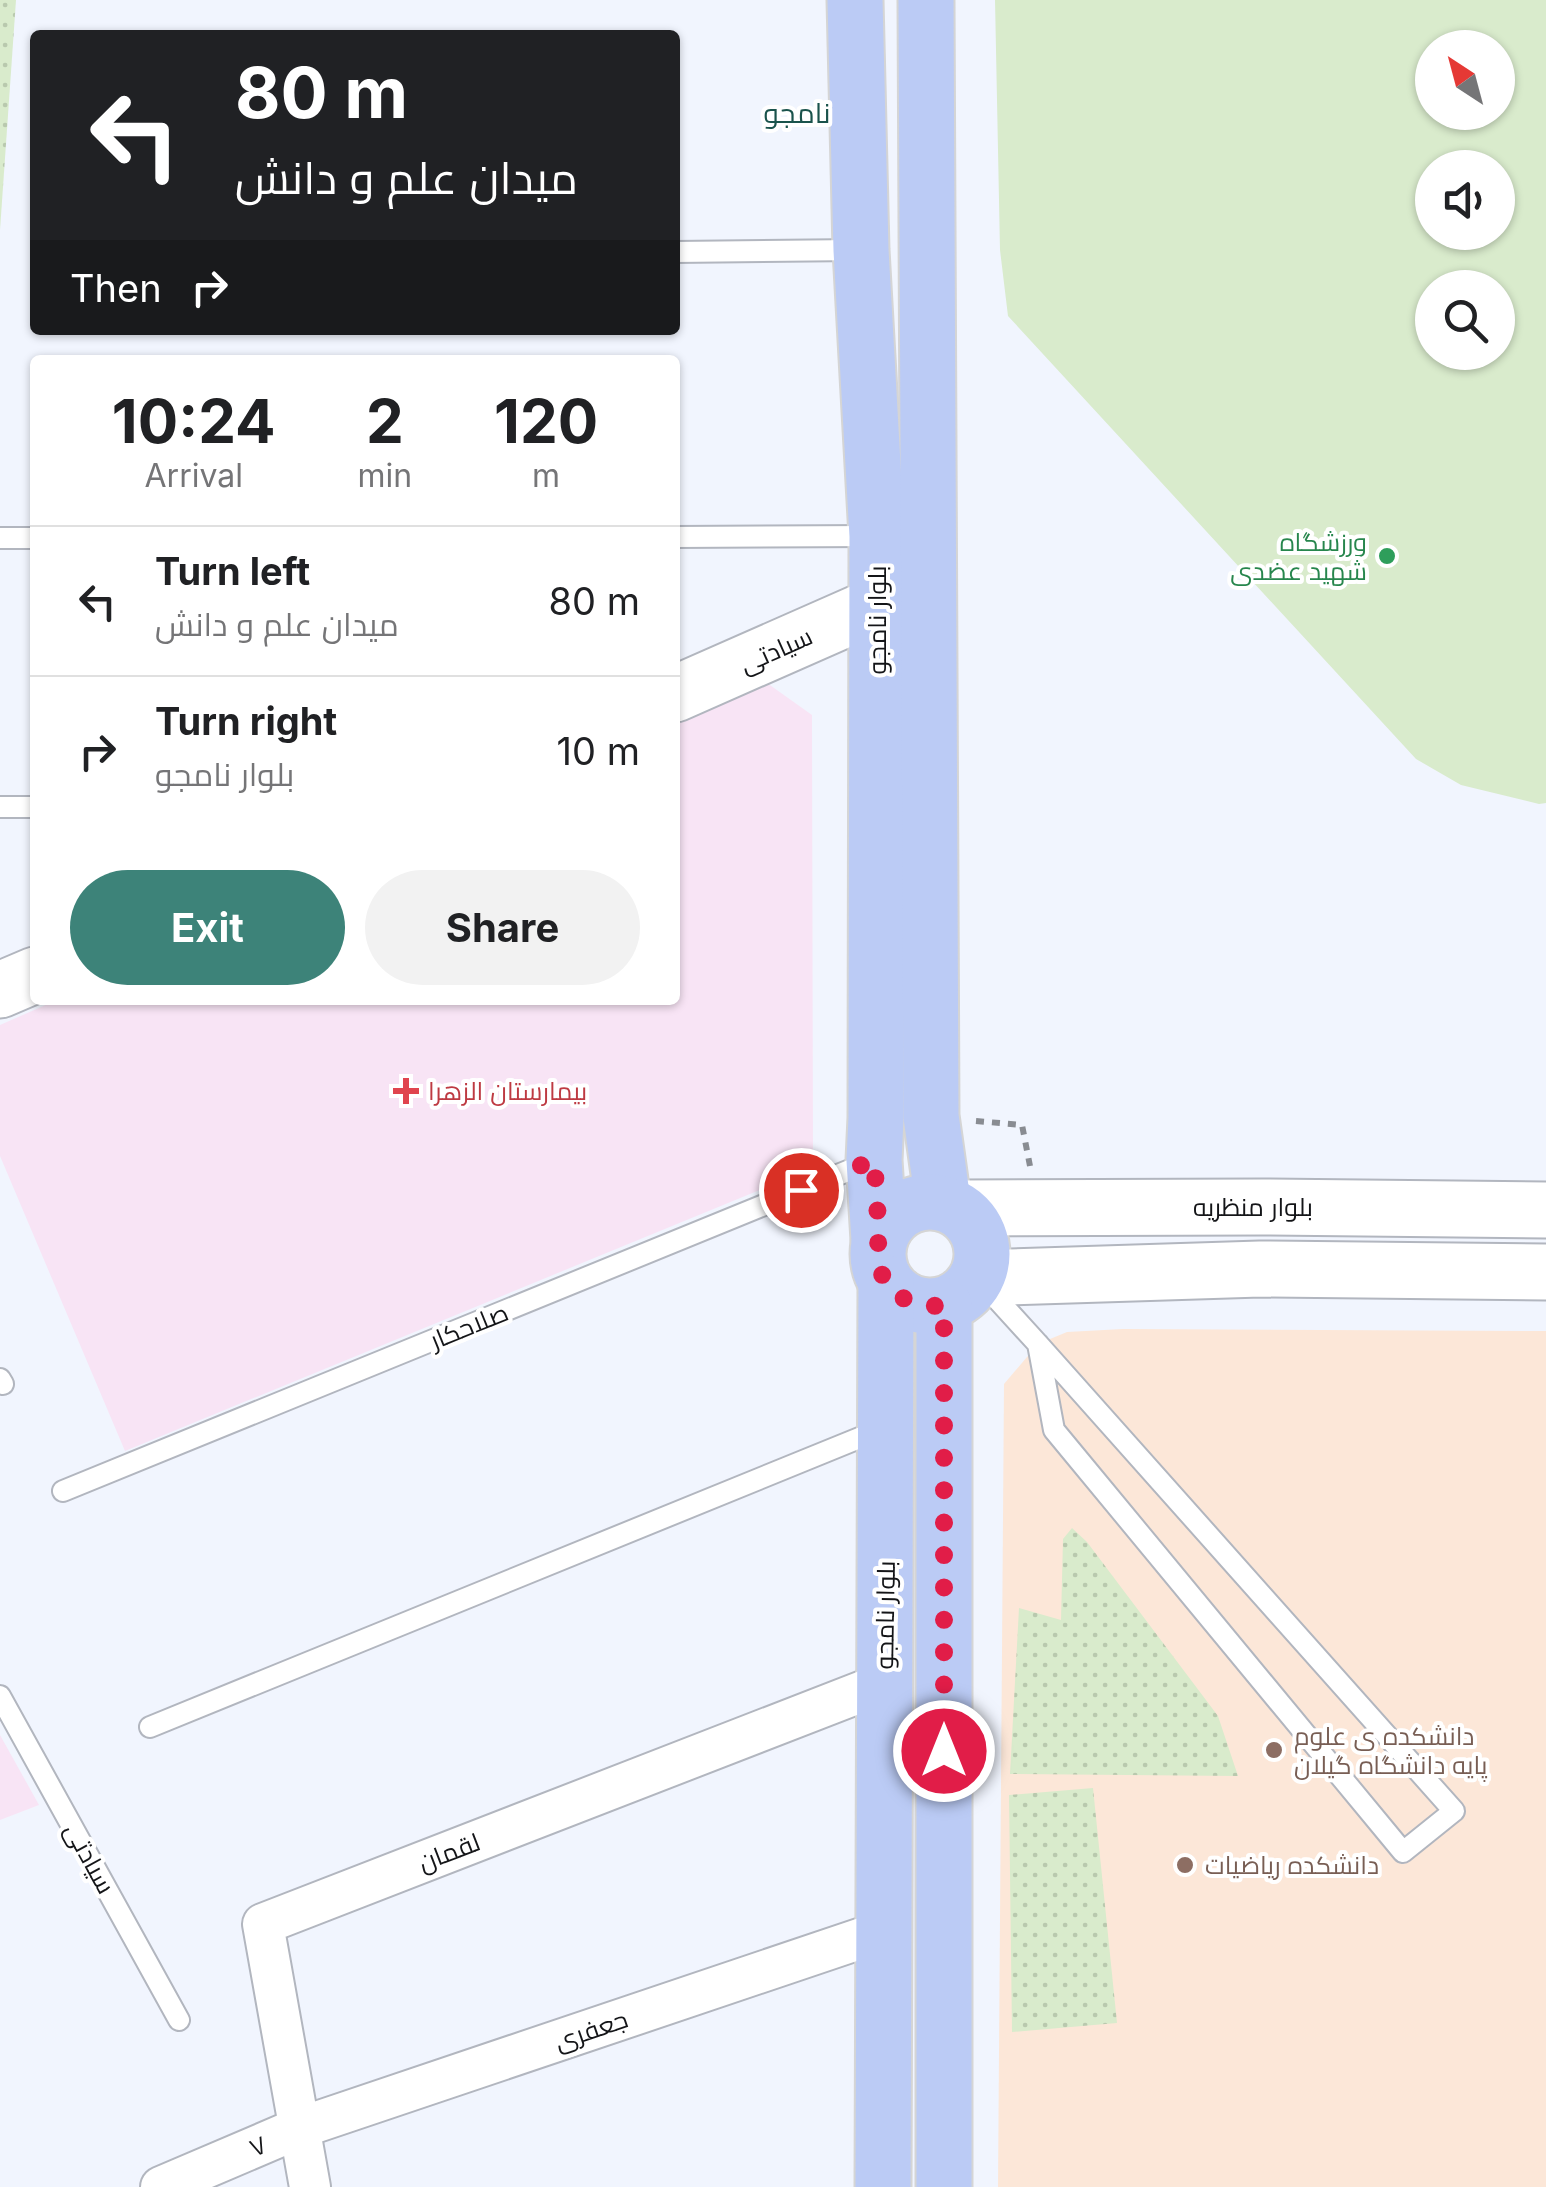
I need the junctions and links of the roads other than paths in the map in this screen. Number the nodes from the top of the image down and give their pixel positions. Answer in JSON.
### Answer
{"nodes":[{"id":1,"x":855,"y":0,"type":"edge"},
{"id":2,"x":926,"y":0,"type":"edge"},
{"id":3,"x":860,"y":250,"type":"junction"},
{"id":4,"x":680,"y":252,"type":"edge"},
{"id":5,"x":680,"y":536,"type":"edge"},
{"id":6,"x":877,"y":536,"type":"junction"},
{"id":7,"x":0,"y":538,"type":"edge"},
{"id":8,"x":30,"y":538,"type":"edge"},
{"id":9,"x":877,"y":605,"type":"junction"},
{"id":10,"x":680,"y":692,"type":"edge"},
{"id":11,"x":0,"y":807,"type":"edge"},
{"id":12,"x":30,"y":807,"type":"edge"},
{"id":13,"x":876,"y":926,"type":"junction"},
{"id":14,"x":930,"y":926,"type":"junction"},
{"id":15,"x":30,"y":977,"type":"edge"},
{"id":16,"x":0,"y":990,"type":"edge"},
{"id":17,"x":874,"y":1160,"type":"junction"},
{"id":18,"x":951,"y":1205,"type":"junction"},
{"id":19,"x":1262,"y":1207,"type":"junction"},
{"id":20,"x":1546,"y":1210,"type":"edge"},
{"id":21,"x":883,"y":1262,"type":"junction"},
{"id":22,"x":1260,"y":1270,"type":"junction"},
{"id":23,"x":1546,"y":1272,"type":"edge"},
{"id":24,"x":961,"y":1291,"type":"junction"},
{"id":25,"x":1038,"y":1344,"type":"junction"},
{"id":26,"x":887,"y":1427,"type":"junction"},
{"id":27,"x":64,"y":1491,"type":"dead end"},
{"id":28,"x":886,"y":1552,"type":"junction"},
{"id":29,"x":944,"y":1553,"type":"junction"},
{"id":30,"x":884,"y":1683,"type":"junction"},
{"id":31,"x":0,"y":1696,"type":"edge"},
{"id":32,"x":150,"y":1728,"type":"dead end"},
{"id":33,"x":883,"y":1932,"type":"junction"},
{"id":34,"x":179,"y":2020,"type":"dead end"},
{"id":35,"x":300,"y":2128,"type":"junction"},
{"id":36,"x":880,"y":2186,"type":"edge"},
{"id":37,"x":161,"y":2187,"type":"edge"},
{"id":38,"x":310,"y":2187,"type":"edge"},
{"id":39,"x":944,"y":2187,"type":"edge"}],
"edges":[{"from":1,"to":3,"type":"main road","name":"بلوار نامجو"},
{"from":2,"to":14,"type":"main road","name":"بلوار نامجو"},
{"from":3,"to":4,"type":"lane"},
{"from":3,"to":6,"type":"main road","name":"بلوار نامجو"},
{"from":5,"to":6,"type":"lane"},
{"from":6,"to":9,"type":"main road","name":"بلوار نامجو"},
{"from":7,"to":8,"type":"lane"},
{"from":9,"to":10,"type":"main road","name":"سیادتی"},
{"from":9,"to":13,"type":"main road","name":"بلوار نامجو"},
{"from":11,"to":12,"type":"lane"},
{"from":13,"to":14,"type":"main road"},
{"from":13,"to":17,"type":"main road","name":"بلوار نامجو"},
{"from":14,"to":18,"type":"main road","name":"بلوار نامجو"},
{"from":15,"to":16,"type":"main road"},
{"from":17,"to":21,"type":"main road","name":"بلوار نامجو"},
{"from":17,"to":27,"type":"lane","name":"صلاحکار"},
{"from":18,"to":19,"type":"main road","name":"بلوار منظریه"},
{"from":18,"to":21,"type":"main road"},
{"from":18,"to":24,"type":"main road"},
{"from":19,"to":20,"type":"main road","name":"بلوار منظریه"},
{"from":19,"to":22,"type":"main road"},
{"from":21,"to":24,"type":"main road"},
{"from":21,"to":26,"type":"main road","name":"بلوار نامجو"},
{"from":22,"to":23,"type":"main road"},
{"from":22,"to":24,"type":"main road"},
{"from":24,"to":25,"type":"lane"},
{"from":24,"to":29,"type":"main road"},
{"from":25,"to":25,"type":"lane"},
{"from":26,"to":28,"type":"main road","name":"بلوار نامجو"},
{"from":26,"to":32,"type":"lane"},
{"from":28,"to":29,"type":"main road"},
{"from":28,"to":30,"type":"main road","name":"بلوار نامجو"},
{"from":29,"to":39,"type":"main road"},
{"from":30,"to":33,"type":"main road","name":"بلوار نامجو"},
{"from":30,"to":35,"type":"street","name":"لقمان"},
{"from":31,"to":34,"type":"lane","name":"سیادتی"},
{"from":33,"to":35,"type":"street","name":"جعفری"},
{"from":33,"to":36,"type":"main road","name":"بلوار نامجو"},
{"from":35,"to":37,"type":"street","name":"۷"},
{"from":35,"to":38,"type":"street","name":"لقمان"}]}
